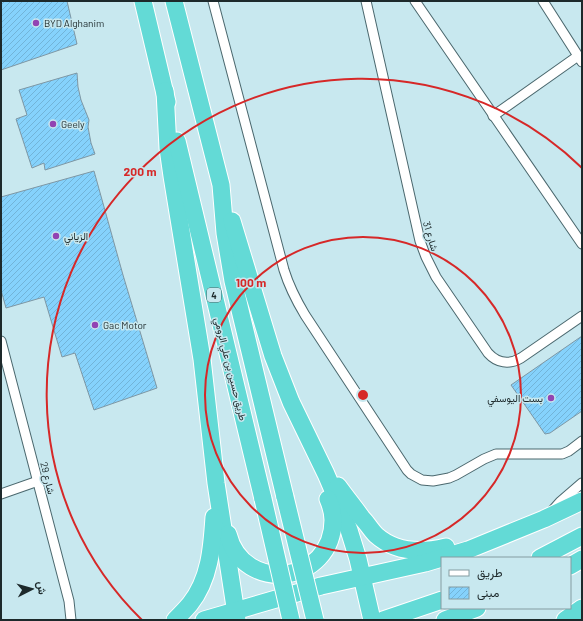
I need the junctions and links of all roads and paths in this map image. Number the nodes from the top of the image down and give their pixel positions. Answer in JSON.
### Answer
{"nodes":[{"id":1,"x":143,"y":1,"type":"edge"},
{"id":2,"x":174,"y":1,"type":"edge"},
{"id":3,"x":214,"y":1,"type":"edge"},
{"id":4,"x":366,"y":1,"type":"edge"},
{"id":5,"x":415,"y":1,"type":"edge"},
{"id":6,"x":543,"y":1,"type":"edge"},
{"id":7,"x":580,"y":59,"type":"edge"},
{"id":8,"x":164,"y":91,"type":"junction"},
{"id":9,"x":494,"y":116,"type":"junction"},
{"id":10,"x":221,"y":185,"type":"junction"},
{"id":11,"x":582,"y":244,"type":"edge"},
{"id":12,"x":582,"y":316,"type":"edge"},
{"id":13,"x":1,"y":341,"type":"edge"},
{"id":14,"x":582,"y":441,"type":"edge"},
{"id":15,"x":313,"y":447,"type":"junction"},
{"id":16,"x":38,"y":481,"type":"junction"},
{"id":17,"x":216,"y":483,"type":"junction"},
{"id":18,"x":582,"y":483,"type":"edge"},
{"id":19,"x":1,"y":494,"type":"edge"},
{"id":20,"x":582,"y":501,"type":"edge"},
{"id":21,"x":544,"y":519,"type":"junction"},
{"id":22,"x":509,"y":532,"type":"junction"},
{"id":23,"x":582,"y":536,"type":"edge"},
{"id":24,"x":445,"y":557,"type":"edge"},
{"id":25,"x":542,"y":557,"type":"edge"},
{"id":26,"x":441,"y":558,"type":"edge"},
{"id":27,"x":582,"y":559,"type":"edge"},
{"id":28,"x":571,"y":565,"type":"edge"},
{"id":29,"x":362,"y":577,"type":"junction"},
{"id":30,"x":441,"y":600,"type":"edge"},
{"id":31,"x":582,"y":608,"type":"edge"},
{"id":32,"x":474,"y":609,"type":"edge"},
{"id":33,"x":236,"y":615,"type":"edge"},
{"id":34,"x":70,"y":620,"type":"edge"},
{"id":35,"x":174,"y":620,"type":"edge"},
{"id":36,"x":204,"y":620,"type":"edge"},
{"id":37,"x":290,"y":620,"type":"edge"},
{"id":38,"x":315,"y":620,"type":"edge"},
{"id":39,"x":372,"y":620,"type":"edge"},
{"id":40,"x":383,"y":620,"type":"edge"},
{"id":41,"x":445,"y":620,"type":"edge"},
{"id":42,"x":565,"y":620,"type":"edge"}],
"edges":[{"from":1,"to":8,"type":"highway","name":"طريق حسين بن علي الرومي","number":"4"},
{"from":2,"to":10,"type":"highway","number":"4"},
{"from":3,"to":14,"type":"street"},
{"from":4,"to":12,"type":"street","name":"شارع 31"},
{"from":5,"to":9,"type":"street"},
{"from":6,"to":7,"type":"street"},
{"from":7,"to":9,"type":"street"},
{"from":8,"to":17,"type":"highway"},
{"from":8,"to":37,"type":"highway","name":"طريق حسين بن علي الرومي","number":"4","bridge":true},
{"from":9,"to":11,"type":"street"},
{"from":10,"to":15,"type":"highway"},
{"from":10,"to":38,"type":"highway","number":"4","bridge":true},
{"from":13,"to":16,"type":"street","name":"شارع 29"},
{"from":15,"to":17,"type":"highway"},
{"from":15,"to":22,"type":"highway"},
{"from":15,"to":29,"type":"highway"},
{"from":16,"to":19,"type":"street"},
{"from":16,"to":34,"type":"street","name":"شارع 29"},
{"from":17,"to":33,"type":"highway"},
{"from":17,"to":35,"type":"highway"},
{"from":18,"to":21,"type":"street"},
{"from":20,"to":21,"type":"highway"},
{"from":21,"to":22,"type":"highway"},
{"from":22,"to":24,"type":"highway"},
{"from":23,"to":25,"type":"highway"},
{"from":26,"to":29,"type":"highway"},
{"from":27,"to":28,"type":"highway"},
{"from":29,"to":33,"type":"highway"},
{"from":29,"to":39,"type":"highway"},
{"from":30,"to":40,"type":"highway"},
{"from":31,"to":42,"type":"highway"},
{"from":32,"to":41,"type":"highway"},
{"from":33,"to":36,"type":"highway"}]}
